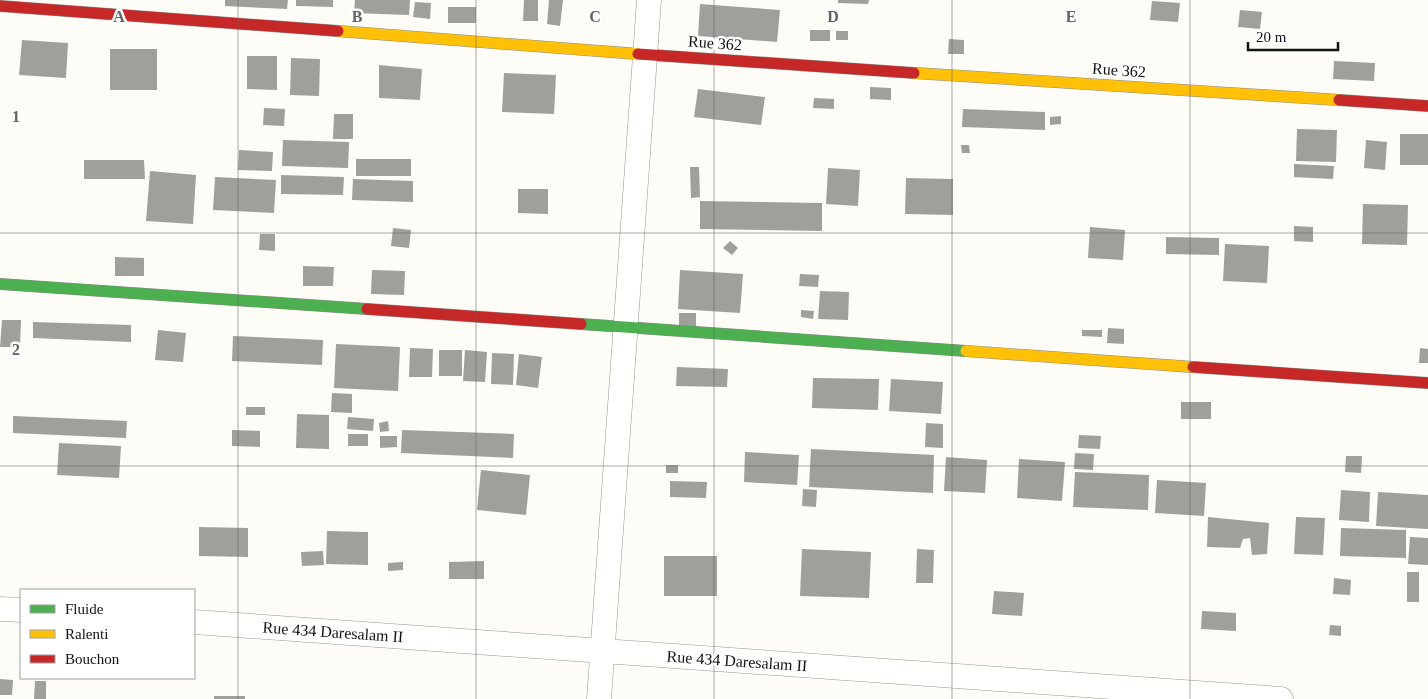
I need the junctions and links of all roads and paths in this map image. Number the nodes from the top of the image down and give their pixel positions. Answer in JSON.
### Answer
{"nodes":[{"id":1,"x":649,"y":0,"type":"edge"},
{"id":2,"x":0,"y":6,"type":"edge"},
{"id":3,"x":645,"y":54,"type":"junction"},
{"id":4,"x":1428,"y":106,"type":"edge"},
{"id":5,"x":0,"y":284,"type":"edge"},
{"id":6,"x":626,"y":328,"type":"junction"},
{"id":7,"x":1428,"y":383,"type":"edge"},
{"id":8,"x":0,"y":609,"type":"edge"},
{"id":9,"x":20,"y":610,"type":"edge"},
{"id":10,"x":195,"y":622,"type":"edge"},
{"id":11,"x":602,"y":651,"type":"junction"},
{"id":12,"x":599,"y":699,"type":"edge"},
{"id":13,"x":1281,"y":699,"type":"edge"}],
"edges":[{"from":1,"to":3,"type":"street"},
{"from":2,"to":3,"type":"street","name":"Rue 362"},
{"from":3,"to":4,"type":"street","name":"Rue 362"},
{"from":3,"to":6,"type":"street"},
{"from":5,"to":6,"type":"street"},
{"from":6,"to":7,"type":"street"},
{"from":6,"to":11,"type":"street"},
{"from":8,"to":9,"type":"street"},
{"from":10,"to":11,"type":"street","name":"Rue 434 Daresalam II"},
{"from":11,"to":12,"type":"street"},
{"from":11,"to":13,"type":"street","name":"Rue 434 Daresalam II"}]}
